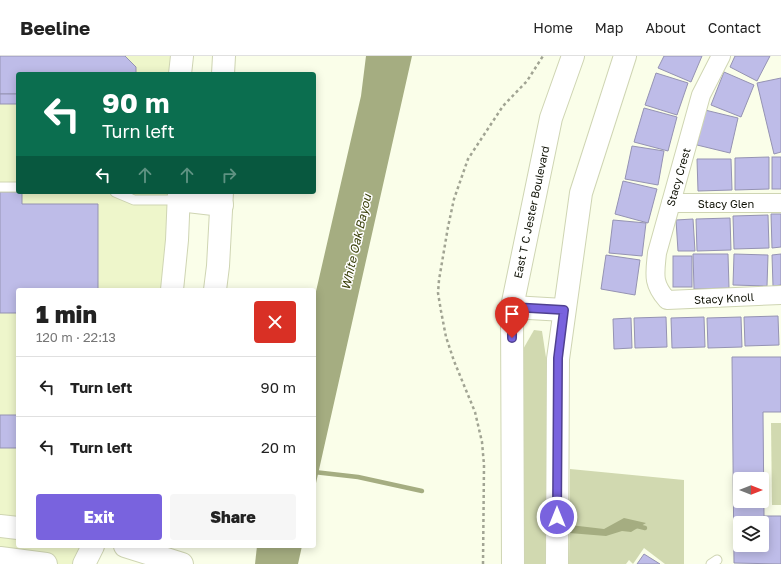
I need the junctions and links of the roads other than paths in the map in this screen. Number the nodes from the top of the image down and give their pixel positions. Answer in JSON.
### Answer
{"nodes":[{"id":1,"x":182,"y":56,"type":"edge"},
{"id":2,"x":224,"y":56,"type":"edge"},
{"id":3,"x":572,"y":56,"type":"edge"},
{"id":4,"x":625,"y":56,"type":"edge"},
{"id":5,"x":721,"y":56,"type":"edge"},
{"id":6,"x":180,"y":72,"type":"edge"},
{"id":7,"x":223,"y":72,"type":"edge"},
{"id":8,"x":0,"y":187,"type":"edge"},
{"id":9,"x":16,"y":187,"type":"edge"},
{"id":10,"x":120,"y":194,"type":"edge"},
{"id":11,"x":179,"y":196,"type":"edge"},
{"id":12,"x":222,"y":198,"type":"edge"},
{"id":13,"x":670,"y":203,"type":"junction"},
{"id":14,"x":781,"y":203,"type":"edge"},
{"id":15,"x":172,"y":288,"type":"edge"},
{"id":16,"x":215,"y":288,"type":"edge"},
{"id":17,"x":781,"y":295,"type":"edge"},
{"id":18,"x":668,"y":300,"type":"joint"},
{"id":19,"x":512,"y":307,"type":"junction"},
{"id":20,"x":564,"y":310,"type":"junction"},
{"id":21,"x":0,"y":526,"type":"edge"},
{"id":22,"x":16,"y":528,"type":"edge"},
{"id":23,"x":93,"y":548,"type":"edge"},
{"id":24,"x":134,"y":551,"type":"edge"},
{"id":25,"x":0,"y":558,"type":"edge"},
{"id":26,"x":46,"y":564,"type":"edge"},
{"id":27,"x":84,"y":564,"type":"edge"},
{"id":28,"x":182,"y":564,"type":"edge"},
{"id":29,"x":513,"y":564,"type":"edge"},
{"id":30,"x":557,"y":564,"type":"edge"}],
"edges":[{"from":1,"to":6,"type":"street"},
{"from":2,"to":7,"type":"street"},
{"from":3,"to":19,"type":"street","name":"East T C Jester Boulevard"},
{"from":4,"to":20,"type":"street"},
{"from":5,"to":13,"type":"street","name":"Stacy Crest"},
{"from":8,"to":9,"type":"lane"},
{"from":10,"to":11,"type":"lane"},
{"from":11,"to":12,"type":"street"},
{"from":11,"to":15,"type":"street"},
{"from":12,"to":16,"type":"street"},
{"from":13,"to":14,"type":"street","name":"Stacy Glen"},
{"from":13,"to":18,"type":"street","name":"Stacy Crest"},
{"from":17,"to":18,"type":"street","name":"Stacy Knoll"},
{"from":19,"to":20,"type":"street"},
{"from":19,"to":29,"type":"street","name":"East T C Jester Boulevard"},
{"from":20,"to":30,"type":"street"},
{"from":21,"to":22,"type":"street"},
{"from":23,"to":27,"type":"street"},
{"from":24,"to":28,"type":"street"},
{"from":25,"to":26,"type":"street"}]}
